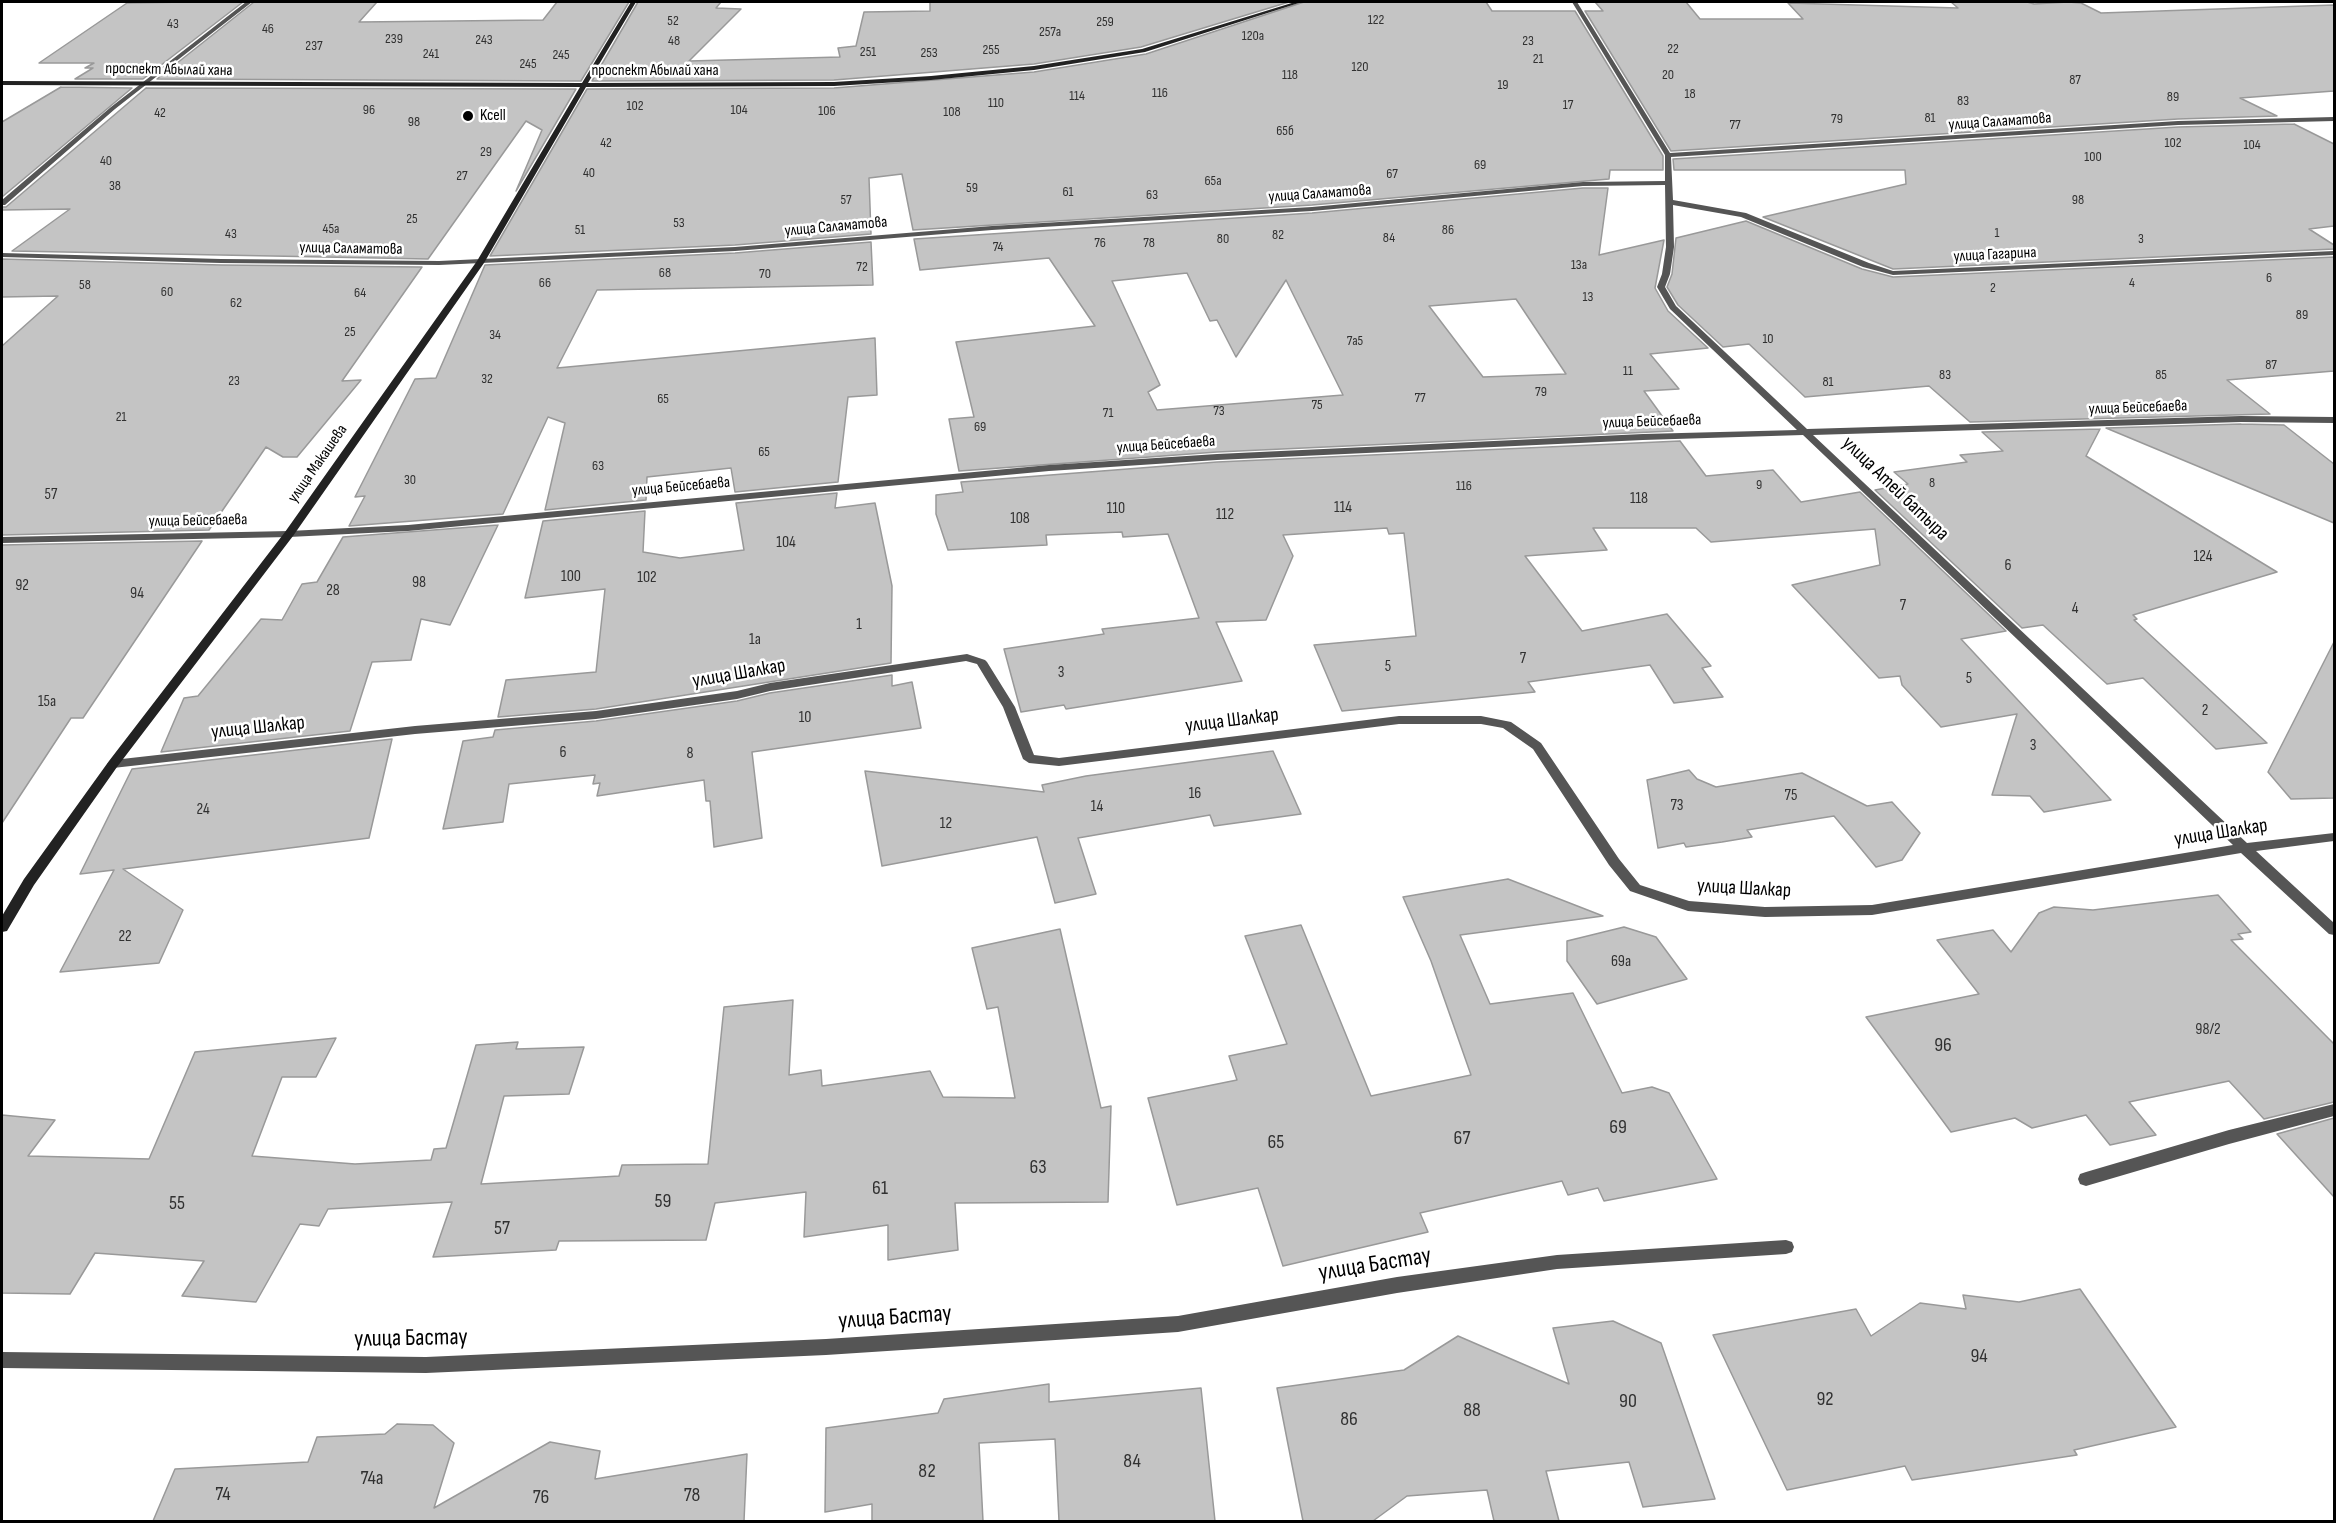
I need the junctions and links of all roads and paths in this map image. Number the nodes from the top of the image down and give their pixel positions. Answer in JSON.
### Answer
{"nodes":[{"id":1,"x":249,"y":2,"type":"edge"},
{"id":2,"x":633,"y":2,"type":"edge"},
{"id":3,"x":1299,"y":2,"type":"edge"},
{"id":4,"x":1575,"y":2,"type":"edge"},
{"id":5,"x":146,"y":82,"type":"junction"},
{"id":6,"x":2,"y":83,"type":"edge"},
{"id":7,"x":586,"y":84,"type":"junction"},
{"id":8,"x":2334,"y":119,"type":"edge"},
{"id":9,"x":1668,"y":155,"type":"junction"},
{"id":10,"x":1670,"y":183,"type":"junction"},
{"id":11,"x":1669,"y":202,"type":"junction"},
{"id":12,"x":2,"y":203,"type":"edge"},
{"id":13,"x":2334,"y":253,"type":"edge"},
{"id":14,"x":2,"y":255,"type":"edge"},
{"id":15,"x":481,"y":261,"type":"junction"},
{"id":16,"x":2334,"y":420,"type":"edge"},
{"id":17,"x":1810,"y":434,"type":"junction"},
{"id":18,"x":289,"y":534,"type":"junction"},
{"id":19,"x":2,"y":540,"type":"edge"},
{"id":20,"x":113,"y":764,"type":"junction"},
{"id":21,"x":2334,"y":837,"type":"edge"},
{"id":22,"x":2244,"y":848,"type":"junction"},
{"id":23,"x":2,"y":927,"type":"edge"},
{"id":24,"x":2334,"y":930,"type":"edge"},
{"id":25,"x":2334,"y":1110,"type":"edge"},
{"id":26,"x":2086,"y":1179,"type":"dead end"},
{"id":27,"x":1786,"y":1247,"type":"dead end"},
{"id":28,"x":2,"y":1360,"type":"edge"}],
"edges":[{"from":1,"to":5,"type":"street"},
{"from":2,"to":7,"type":"street","name":"улица Макашева"},
{"from":3,"to":7,"type":"street","name":"проспект Абылай хана"},
{"from":4,"to":9,"type":"street","name":"улица Атей батыра"},
{"from":5,"to":6,"type":"street","name":"проспект Абылай хана"},
{"from":5,"to":7,"type":"street","name":"проспект Абылай хана"},
{"from":5,"to":12,"type":"street"},
{"from":7,"to":15,"type":"street","name":"улица Макашева"},
{"from":8,"to":9,"type":"street","name":"улица Саламатова"},
{"from":9,"to":10,"type":"street","name":"улица Атей батыра"},
{"from":10,"to":11,"type":"street","name":"улица Атей батыра"},
{"from":10,"to":15,"type":"street","name":"улица Саламатова"},
{"from":11,"to":13,"type":"street","name":"улица Гагарина"},
{"from":11,"to":17,"type":"street","name":"улица Атей батыра"},
{"from":14,"to":15,"type":"street","name":"улица Саламатова"},
{"from":15,"to":18,"type":"street","name":"улица Макашева"},
{"from":16,"to":17,"type":"street","name":"улица Бейсебаева"},
{"from":17,"to":18,"type":"street","name":"улица Бейсебаева"},
{"from":17,"to":22,"type":"street","name":"улица Атей батыра"},
{"from":18,"to":19,"type":"street","name":"улица Бейсебаева"},
{"from":18,"to":20,"type":"street","name":"улица Макашева"},
{"from":20,"to":22,"type":"street","name":"улица Шалкар"},
{"from":20,"to":23,"type":"street","name":"улица Макашева"},
{"from":21,"to":22,"type":"street","name":"улица Шалкар"},
{"from":22,"to":24,"type":"street","name":"улица Атей батыра"},
{"from":25,"to":26,"type":"street"},
{"from":27,"to":28,"type":"street","name":"улица Бастау"}]}
